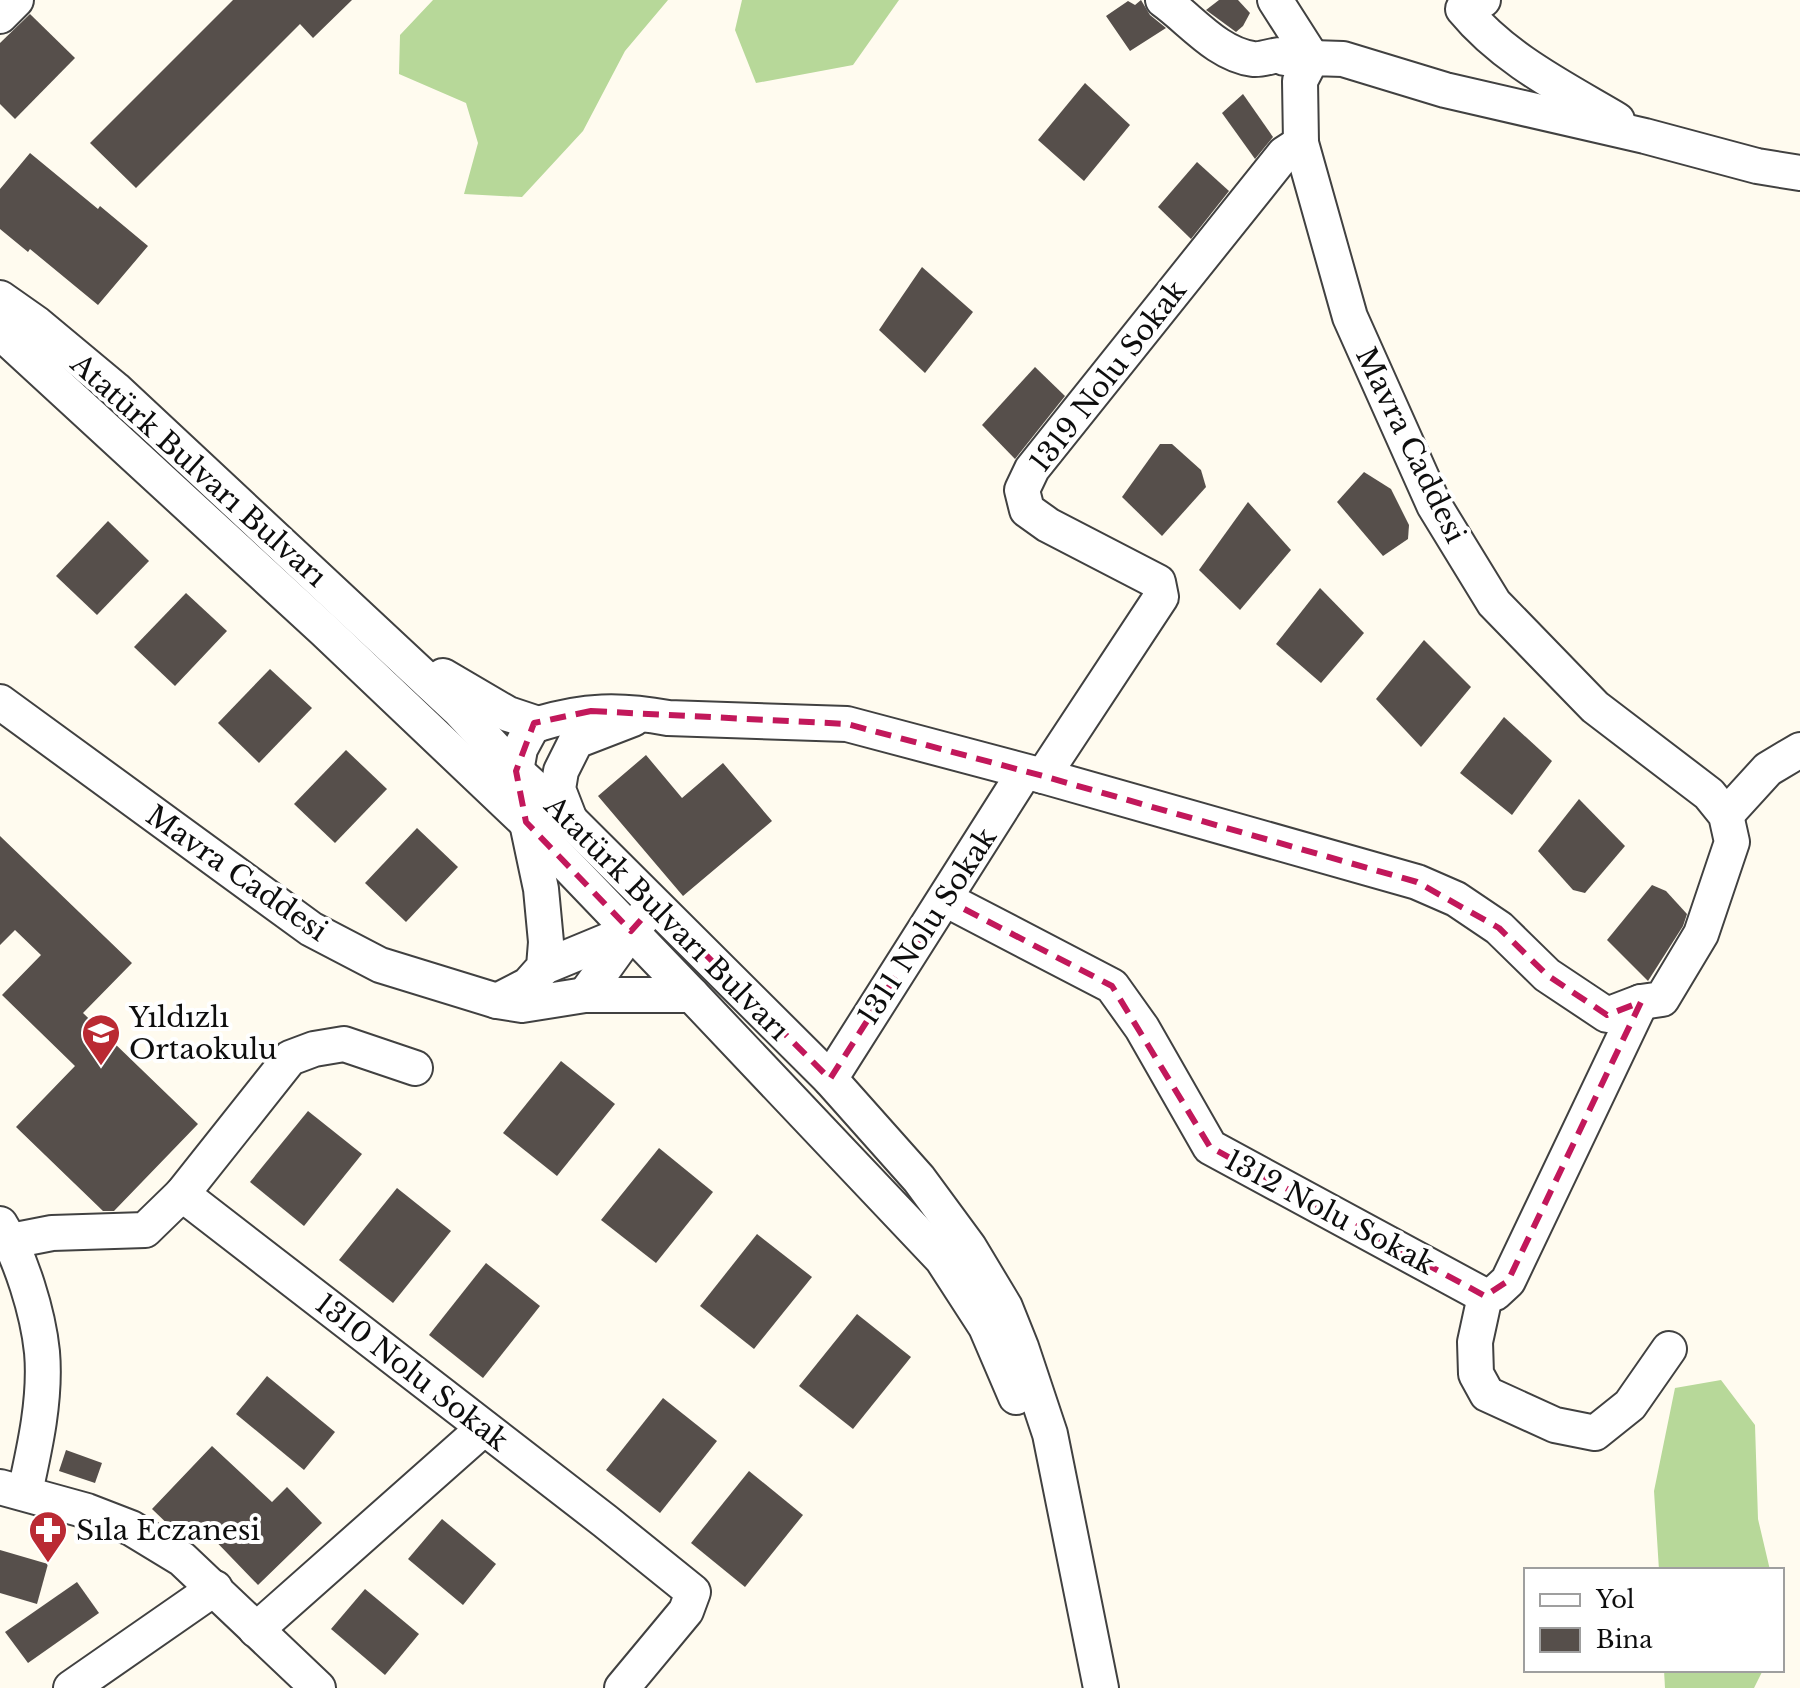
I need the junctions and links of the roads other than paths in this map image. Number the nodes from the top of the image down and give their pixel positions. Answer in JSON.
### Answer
{"nodes":[{"id":1,"x":16,"y":0,"type":"edge"},
{"id":2,"x":1163,"y":0,"type":"edge"},
{"id":3,"x":1275,"y":0,"type":"edge"},
{"id":4,"x":1483,"y":0,"type":"edge"},
{"id":5,"x":0,"y":16,"type":"edge"},
{"id":6,"x":1312,"y":58,"type":"junction"},
{"id":7,"x":1645,"y":136,"type":"junction"},
{"id":8,"x":1301,"y":143,"type":"junction"},
{"id":9,"x":1800,"y":173,"type":"edge"},
{"id":10,"x":0,"y":298,"type":"edge"},
{"id":11,"x":0,"y":332,"type":"edge"},
{"id":12,"x":404,"y":659,"type":"junction"},
{"id":13,"x":0,"y":702,"type":"edge"},
{"id":14,"x":648,"y":714,"type":"junction"},
{"id":15,"x":538,"y":724,"type":"junction"},
{"id":16,"x":1800,"y":750,"type":"edge"},
{"id":17,"x":516,"y":771,"type":"junction"},
{"id":18,"x":1034,"y":774,"type":"junction"},
{"id":19,"x":1726,"y":815,"type":"junction"},
{"id":20,"x":570,"y":820,"type":"junction"},
{"id":21,"x":526,"y":822,"type":"junction"},
{"id":22,"x":945,"y":899,"type":"junction"},
{"id":23,"x":655,"y":904,"type":"junction"},
{"id":24,"x":631,"y":931,"type":"junction"},
{"id":25,"x":544,"y":967,"type":"junction"},
{"id":26,"x":585,"y":995,"type":"junction"},
{"id":27,"x":692,"y":995,"type":"junction"},
{"id":28,"x":497,"y":1001,"type":"junction"},
{"id":29,"x":1641,"y":1002,"type":"junction"},
{"id":30,"x":415,"y":1068,"type":"dead end"},
{"id":31,"x":830,"y":1079,"type":"junction"},
{"id":32,"x":182,"y":1194,"type":"junction"},
{"id":33,"x":5,"y":1233,"type":"edge"},
{"id":34,"x":1485,"y":1296,"type":"junction"},
{"id":35,"x":1669,"y":1349,"type":"dead end"},
{"id":36,"x":484,"y":1428,"type":"junction"},
{"id":37,"x":12,"y":1489,"type":"edge"},
{"id":38,"x":215,"y":1588,"type":"junction"},
{"id":39,"x":256,"y":1630,"type":"junction"},
{"id":40,"x":71,"y":1688,"type":"edge"},
{"id":41,"x":318,"y":1688,"type":"edge"},
{"id":42,"x":622,"y":1688,"type":"edge"},
{"id":43,"x":1081,"y":1688,"type":"edge"},
{"id":44,"x":1101,"y":1688,"type":"edge"}],
"edges":[{"from":1,"to":5,"type":"street"},
{"from":2,"to":6,"type":"street"},
{"from":3,"to":6,"type":"street"},
{"from":4,"to":7,"type":"street"},
{"from":6,"to":7,"type":"street"},
{"from":6,"to":8,"type":"street","name":"Mavra Caddesi"},
{"from":7,"to":9,"type":"street"},
{"from":8,"to":18,"type":"street","name":"1319 Nolu Sokak"},
{"from":8,"to":19,"type":"street","name":"Mavra Caddesi"},
{"from":10,"to":12,"type":"street","name":"Atatürk Bulvarı Bulvarı"},
{"from":11,"to":21,"type":"street","name":"Atatürk Bulvarı Bulvarı"},
{"from":12,"to":15,"type":"street"},
{"from":12,"to":17,"type":"street","name":"Atatürk Bulvarı Bulvarı"},
{"from":13,"to":28,"type":"street","name":"Mavra Caddesi"},
{"from":14,"to":15,"type":"street"},
{"from":14,"to":18,"type":"street"},
{"from":14,"to":20,"type":"street"},
{"from":15,"to":17,"type":"street"},
{"from":16,"to":19,"type":"street"},
{"from":17,"to":20,"type":"street","name":"Atatürk Bulvarı Bulvarı"},
{"from":17,"to":21,"type":"street"},
{"from":18,"to":22,"type":"street","name":"1311 Nolu Sokak"},
{"from":18,"to":29,"type":"street"},
{"from":19,"to":29,"type":"street"},
{"from":20,"to":23,"type":"street","name":"Atatürk Bulvarı Bulvarı"},
{"from":21,"to":24,"type":"street","name":"Atatürk Bulvarı Bulvarı"},
{"from":21,"to":25,"type":"street"},
{"from":22,"to":31,"type":"street","name":"1311 Nolu Sokak"},
{"from":22,"to":34,"type":"street","name":"1312 Nolu Sokak"},
{"from":23,"to":24,"type":"street"},
{"from":23,"to":31,"type":"street","name":"Atatürk Bulvarı Bulvarı"},
{"from":24,"to":25,"type":"street"},
{"from":24,"to":26,"type":"street"},
{"from":24,"to":27,"type":"street","name":"Atatürk Bulvarı Bulvarı"},
{"from":25,"to":28,"type":"street"},
{"from":26,"to":27,"type":"street","name":"Mavra Caddesi"},
{"from":26,"to":28,"type":"street","name":"Mavra Caddesi"},
{"from":27,"to":43,"type":"street","name":"Atatürk Bulvarı Bulvarı"},
{"from":29,"to":34,"type":"street"},
{"from":30,"to":32,"type":"street"},
{"from":31,"to":44,"type":"street","name":"Atatürk Bulvarı Bulvarı"},
{"from":32,"to":33,"type":"street"},
{"from":32,"to":36,"type":"street","name":"1310 Nolu Sokak"},
{"from":33,"to":37,"type":"street"},
{"from":34,"to":35,"type":"street"},
{"from":36,"to":39,"type":"street"},
{"from":36,"to":42,"type":"street","name":"1310 Nolu Sokak"},
{"from":37,"to":38,"type":"street"},
{"from":38,"to":39,"type":"street"},
{"from":38,"to":40,"type":"street"},
{"from":39,"to":41,"type":"street"}]}
